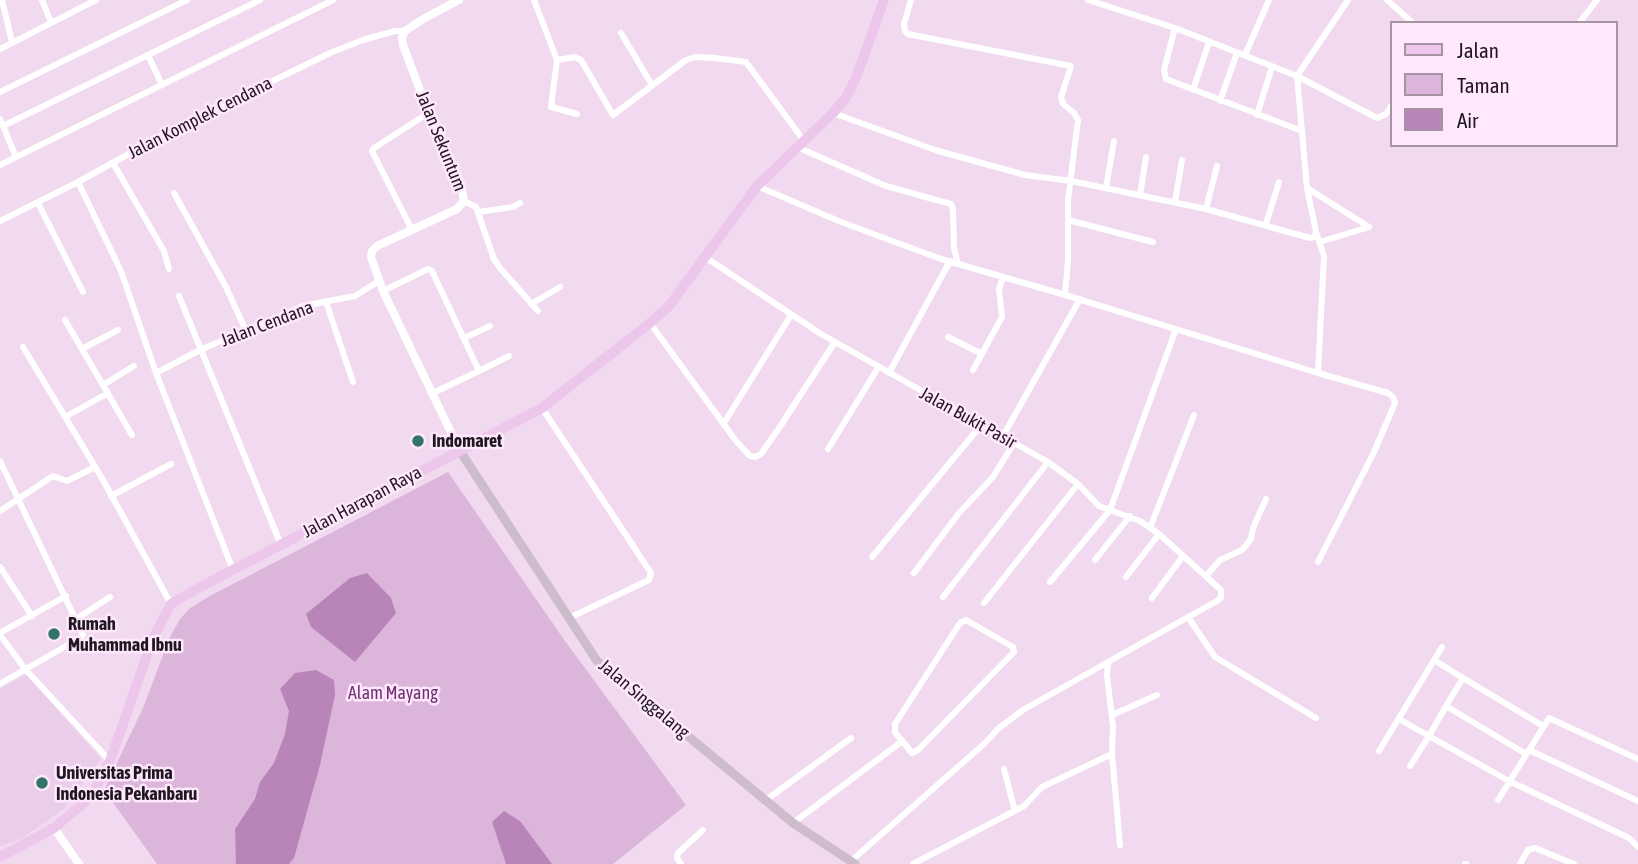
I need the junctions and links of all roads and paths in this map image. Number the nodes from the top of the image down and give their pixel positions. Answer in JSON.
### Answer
{"nodes":[{"id":1,"x":2,"y":0,"type":"edge"},
{"id":2,"x":42,"y":0,"type":"edge"},
{"id":3,"x":96,"y":0,"type":"edge"},
{"id":4,"x":187,"y":0,"type":"edge"},
{"id":5,"x":260,"y":0,"type":"edge"},
{"id":6,"x":333,"y":0,"type":"edge"},
{"id":7,"x":459,"y":0,"type":"edge"},
{"id":8,"x":534,"y":0,"type":"edge"},
{"id":9,"x":884,"y":0,"type":"edge"},
{"id":10,"x":911,"y":0,"type":"edge"},
{"id":11,"x":1088,"y":0,"type":"edge"},
{"id":12,"x":1269,"y":0,"type":"edge"},
{"id":13,"x":1348,"y":0,"type":"edge"},
{"id":14,"x":1387,"y":0,"type":"edge"},
{"id":15,"x":1597,"y":0,"type":"edge"},
{"id":16,"x":1411,"y":21,"type":"edge"},
{"id":17,"x":1581,"y":21,"type":"edge"},
{"id":18,"x":51,"y":22,"type":"junction"},
{"id":19,"x":1175,"y":28,"type":"junction"},
{"id":20,"x":405,"y":32,"type":"junction"},
{"id":21,"x":621,"y":33,"type":"dead end"},
{"id":22,"x":12,"y":42,"type":"junction"},
{"id":23,"x":1209,"y":42,"type":"junction"},
{"id":24,"x":0,"y":49,"type":"edge"},
{"id":25,"x":1237,"y":53,"type":"junction"},
{"id":26,"x":148,"y":55,"type":"junction"},
{"id":27,"x":1245,"y":55,"type":"junction"},
{"id":28,"x":557,"y":60,"type":"junction"},
{"id":29,"x":1272,"y":67,"type":"junction"},
{"id":30,"x":1297,"y":76,"type":"junction"},
{"id":31,"x":162,"y":85,"type":"junction"},
{"id":32,"x":652,"y":85,"type":"junction"},
{"id":33,"x":1193,"y":90,"type":"junction"},
{"id":34,"x":0,"y":92,"type":"edge"},
{"id":35,"x":1220,"y":101,"type":"junction"},
{"id":36,"x":1390,"y":107,"type":"edge"},
{"id":37,"x":430,"y":112,"type":"junction"},
{"id":38,"x":833,"y":113,"type":"junction"},
{"id":39,"x":577,"y":114,"type":"dead end"},
{"id":40,"x":1257,"y":115,"type":"junction"},
{"id":41,"x":1,"y":123,"type":"edge"},
{"id":42,"x":1302,"y":131,"type":"junction"},
{"id":43,"x":1114,"y":141,"type":"dead end"},
{"id":44,"x":800,"y":144,"type":"junction"},
{"id":45,"x":16,"y":157,"type":"junction"},
{"id":46,"x":1146,"y":157,"type":"dead end"},
{"id":47,"x":1182,"y":160,"type":"dead end"},
{"id":48,"x":113,"y":163,"type":"junction"},
{"id":49,"x":0,"y":165,"type":"edge"},
{"id":50,"x":1217,"y":166,"type":"dead end"},
{"id":51,"x":1070,"y":181,"type":"junction"},
{"id":52,"x":78,"y":182,"type":"junction"},
{"id":53,"x":1279,"y":182,"type":"dead end"},
{"id":54,"x":757,"y":186,"type":"junction"},
{"id":55,"x":1106,"y":188,"type":"junction"},
{"id":56,"x":1307,"y":188,"type":"junction"},
{"id":57,"x":174,"y":193,"type":"dead end"},
{"id":58,"x":1140,"y":195,"type":"junction"},
{"id":59,"x":464,"y":201,"type":"junction"},
{"id":60,"x":38,"y":202,"type":"junction"},
{"id":61,"x":1175,"y":202,"type":"junction"},
{"id":62,"x":520,"y":203,"type":"dead end"},
{"id":63,"x":1206,"y":209,"type":"junction"},
{"id":64,"x":478,"y":212,"type":"junction"},
{"id":65,"x":1068,"y":220,"type":"junction"},
{"id":66,"x":0,"y":221,"type":"edge"},
{"id":67,"x":1266,"y":225,"type":"junction"},
{"id":68,"x":412,"y":230,"type":"junction"},
{"id":69,"x":1316,"y":232,"type":"junction"},
{"id":70,"x":1153,"y":242,"type":"dead end"},
{"id":71,"x":1320,"y":242,"type":"junction"},
{"id":72,"x":705,"y":257,"type":"junction"},
{"id":73,"x":950,"y":261,"type":"junction"},
{"id":74,"x":958,"y":264,"type":"junction"},
{"id":75,"x":169,"y":269,"type":"dead end"},
{"id":76,"x":1003,"y":277,"type":"junction"},
{"id":77,"x":379,"y":281,"type":"junction"},
{"id":78,"x":560,"y":287,"type":"dead end"},
{"id":79,"x":383,"y":290,"type":"junction"},
{"id":80,"x":83,"y":292,"type":"dead end"},
{"id":81,"x":1065,"y":295,"type":"junction"},
{"id":82,"x":179,"y":296,"type":"dead end"},
{"id":83,"x":1080,"y":299,"type":"junction"},
{"id":84,"x":326,"y":302,"type":"junction"},
{"id":85,"x":531,"y":304,"type":"junction"},
{"id":86,"x":538,"y":311,"type":"dead end"},
{"id":87,"x":791,"y":315,"type":"junction"},
{"id":88,"x":65,"y":320,"type":"dead end"},
{"id":89,"x":650,"y":323,"type":"junction"},
{"id":90,"x":490,"y":326,"type":"dead end"},
{"id":91,"x":1176,"y":329,"type":"junction"},
{"id":92,"x":118,"y":330,"type":"dead end"},
{"id":93,"x":246,"y":331,"type":"junction"},
{"id":94,"x":948,"y":337,"type":"dead end"},
{"id":95,"x":464,"y":338,"type":"junction"},
{"id":96,"x":835,"y":342,"type":"junction"},
{"id":97,"x":23,"y":347,"type":"dead end"},
{"id":98,"x":82,"y":349,"type":"junction"},
{"id":99,"x":200,"y":350,"type":"junction"},
{"id":100,"x":982,"y":354,"type":"junction"},
{"id":101,"x":509,"y":356,"type":"dead end"},
{"id":102,"x":134,"y":366,"type":"dead end"},
{"id":103,"x":878,"y":368,"type":"junction"},
{"id":104,"x":973,"y":370,"type":"dead end"},
{"id":105,"x":479,"y":371,"type":"junction"},
{"id":106,"x":156,"y":373,"type":"junction"},
{"id":107,"x":889,"y":373,"type":"junction"},
{"id":108,"x":1318,"y":373,"type":"junction"},
{"id":109,"x":353,"y":382,"type":"dead end"},
{"id":110,"x":103,"y":385,"type":"junction"},
{"id":111,"x":108,"y":393,"type":"junction"},
{"id":112,"x":433,"y":393,"type":"junction"},
{"id":113,"x":542,"y":408,"type":"junction"},
{"id":114,"x":1194,"y":415,"type":"dead end"},
{"id":115,"x":65,"y":418,"type":"junction"},
{"id":116,"x":724,"y":423,"type":"junction"},
{"id":117,"x":982,"y":424,"type":"junction"},
{"id":118,"x":132,"y":435,"type":"dead end"},
{"id":119,"x":1003,"y":436,"type":"junction"},
{"id":120,"x":1014,"y":443,"type":"junction"},
{"id":121,"x":828,"y":449,"type":"dead end"},
{"id":122,"x":460,"y":451,"type":"junction"},
{"id":123,"x":0,"y":461,"type":"edge"},
{"id":124,"x":1048,"y":462,"type":"junction"},
{"id":125,"x":171,"y":464,"type":"dead end"},
{"id":126,"x":95,"y":467,"type":"junction"},
{"id":127,"x":3,"y":476,"type":"edge"},
{"id":128,"x":1078,"y":484,"type":"junction"},
{"id":129,"x":111,"y":496,"type":"junction"},
{"id":130,"x":18,"y":499,"type":"junction"},
{"id":131,"x":1266,"y":499,"type":"dead end"},
{"id":132,"x":1110,"y":510,"type":"junction"},
{"id":133,"x":0,"y":511,"type":"edge"},
{"id":134,"x":1130,"y":516,"type":"junction"},
{"id":135,"x":1150,"y":528,"type":"junction"},
{"id":136,"x":1159,"y":534,"type":"junction"},
{"id":137,"x":281,"y":545,"type":"junction"},
{"id":138,"x":1183,"y":556,"type":"junction"},
{"id":139,"x":872,"y":557,"type":"dead end"},
{"id":140,"x":1095,"y":560,"type":"dead end"},
{"id":141,"x":1318,"y":562,"type":"dead end"},
{"id":142,"x":0,"y":567,"type":"edge"},
{"id":143,"x":233,"y":570,"type":"junction"},
{"id":144,"x":914,"y":573,"type":"dead end"},
{"id":145,"x":1207,"y":575,"type":"junction"},
{"id":146,"x":1126,"y":577,"type":"dead end"},
{"id":147,"x":1050,"y":582,"type":"dead end"},
{"id":148,"x":66,"y":596,"type":"junction"},
{"id":149,"x":110,"y":597,"type":"dead end"},
{"id":150,"x":943,"y":597,"type":"dead end"},
{"id":151,"x":1152,"y":598,"type":"dead end"},
{"id":152,"x":984,"y":603,"type":"dead end"},
{"id":153,"x":172,"y":604,"type":"junction"},
{"id":154,"x":32,"y":616,"type":"junction"},
{"id":155,"x":1188,"y":617,"type":"junction"},
{"id":156,"x":569,"y":618,"type":"junction"},
{"id":157,"x":76,"y":619,"type":"junction"},
{"id":158,"x":0,"y":634,"type":"edge"},
{"id":159,"x":1442,"y":648,"type":"dead end"},
{"id":160,"x":1434,"y":660,"type":"junction"},
{"id":161,"x":1108,"y":662,"type":"junction"},
{"id":162,"x":26,"y":670,"type":"junction"},
{"id":163,"x":1463,"y":678,"type":"junction"},
{"id":164,"x":0,"y":684,"type":"edge"},
{"id":165,"x":1157,"y":695,"type":"dead end"},
{"id":166,"x":1446,"y":706,"type":"junction"},
{"id":167,"x":1112,"y":715,"type":"junction"},
{"id":168,"x":1317,"y":718,"type":"dead end"},
{"id":169,"x":1399,"y":719,"type":"junction"},
{"id":170,"x":1543,"y":726,"type":"junction"},
{"id":171,"x":1429,"y":736,"type":"junction"},
{"id":172,"x":851,"y":738,"type":"dead end"},
{"id":173,"x":901,"y":742,"type":"junction"},
{"id":174,"x":1379,"y":751,"type":"dead end"},
{"id":175,"x":1528,"y":752,"type":"junction"},
{"id":176,"x":1112,"y":754,"type":"junction"},
{"id":177,"x":1638,"y":758,"type":"edge"},
{"id":178,"x":110,"y":761,"type":"junction"},
{"id":179,"x":1410,"y":766,"type":"dead end"},
{"id":180,"x":1004,"y":769,"type":"dead end"},
{"id":181,"x":1509,"y":781,"type":"junction"},
{"id":182,"x":766,"y":800,"type":"junction"},
{"id":183,"x":1499,"y":800,"type":"dead end"},
{"id":184,"x":1638,"y":801,"type":"edge"},
{"id":185,"x":1015,"y":811,"type":"junction"},
{"id":186,"x":793,"y":823,"type":"junction"},
{"id":187,"x":54,"y":828,"type":"junction"},
{"id":188,"x":703,"y":830,"type":"dead end"},
{"id":189,"x":1120,"y":845,"type":"dead end"},
{"id":190,"x":1638,"y":847,"type":"edge"},
{"id":191,"x":0,"y":857,"type":"edge"},
{"id":192,"x":853,"y":862,"type":"edge"},
{"id":193,"x":79,"y":864,"type":"edge"},
{"id":194,"x":681,"y":864,"type":"edge"},
{"id":195,"x":913,"y":864,"type":"edge"},
{"id":196,"x":1520,"y":864,"type":"edge"},
{"id":197,"x":1574,"y":864,"type":"edge"}],
"edges":[{"from":1,"to":22,"type":"street"},
{"from":2,"to":18,"type":"street"},
{"from":3,"to":18,"type":"street"},
{"from":4,"to":34,"type":"street"},
{"from":5,"to":26,"type":"street"},
{"from":6,"to":31,"type":"street"},
{"from":7,"to":20,"type":"street"},
{"from":8,"to":28,"type":"street"},
{"from":9,"to":38,"type":"main road","name":"Jalan Harapan Raya"},
{"from":10,"to":51,"type":"street"},
{"from":11,"to":19,"type":"street"},
{"from":12,"to":27,"type":"street"},
{"from":13,"to":30,"type":"street"},
{"from":14,"to":16,"type":"street"},
{"from":15,"to":17,"type":"street"},
{"from":18,"to":22,"type":"street"},
{"from":19,"to":23,"type":"street"},
{"from":19,"to":33,"type":"street"},
{"from":20,"to":37,"type":"street","name":"Jalan Sekuntum"},
{"from":20,"to":48,"type":"street","name":"Jalan Komplek Cendana"},
{"from":21,"to":32,"type":"street"},
{"from":22,"to":24,"type":"street"},
{"from":23,"to":25,"type":"street"},
{"from":23,"to":33,"type":"street"},
{"from":25,"to":27,"type":"street"},
{"from":25,"to":35,"type":"street"},
{"from":26,"to":31,"type":"street"},
{"from":26,"to":41,"type":"street"},
{"from":27,"to":29,"type":"street"},
{"from":28,"to":32,"type":"street"},
{"from":28,"to":39,"type":"street"},
{"from":29,"to":30,"type":"street"},
{"from":29,"to":40,"type":"street"},
{"from":30,"to":36,"type":"street"},
{"from":30,"to":42,"type":"street"},
{"from":31,"to":45,"type":"street"},
{"from":32,"to":44,"type":"street"},
{"from":33,"to":35,"type":"street"},
{"from":35,"to":40,"type":"street"},
{"from":37,"to":59,"type":"street","name":"Jalan Sekuntum"},
{"from":37,"to":68,"type":"street"},
{"from":38,"to":44,"type":"main road","name":"Jalan Harapan Raya"},
{"from":38,"to":51,"type":"street"},
{"from":40,"to":42,"type":"street"},
{"from":41,"to":45,"type":"street"},
{"from":42,"to":56,"type":"street"},
{"from":43,"to":55,"type":"street"},
{"from":44,"to":54,"type":"main road","name":"Jalan Harapan Raya"},
{"from":44,"to":74,"type":"street"},
{"from":45,"to":49,"type":"street"},
{"from":46,"to":58,"type":"street"},
{"from":47,"to":61,"type":"street"},
{"from":48,"to":52,"type":"street","name":"Jalan Komplek Cendana"},
{"from":48,"to":75,"type":"street"},
{"from":50,"to":63,"type":"street"},
{"from":51,"to":55,"type":"street"},
{"from":51,"to":65,"type":"street"},
{"from":52,"to":60,"type":"street","name":"Jalan Komplek Cendana"},
{"from":52,"to":106,"type":"street"},
{"from":53,"to":67,"type":"street"},
{"from":54,"to":72,"type":"main road","name":"Jalan Harapan Raya"},
{"from":54,"to":73,"type":"street"},
{"from":55,"to":58,"type":"street"},
{"from":56,"to":69,"type":"street"},
{"from":56,"to":71,"type":"street"},
{"from":57,"to":93,"type":"street"},
{"from":58,"to":61,"type":"street"},
{"from":59,"to":64,"type":"street"},
{"from":59,"to":68,"type":"street","name":"Jalan Sekuntum"},
{"from":60,"to":66,"type":"street","name":"Jalan Komplek Cendana"},
{"from":60,"to":80,"type":"street"},
{"from":61,"to":63,"type":"street"},
{"from":62,"to":64,"type":"street"},
{"from":63,"to":67,"type":"street"},
{"from":64,"to":85,"type":"street"},
{"from":65,"to":70,"type":"street"},
{"from":65,"to":81,"type":"street"},
{"from":67,"to":69,"type":"street"},
{"from":68,"to":77,"type":"street","name":"Jalan Sekuntum"},
{"from":69,"to":71,"type":"street"},
{"from":71,"to":108,"type":"street"},
{"from":72,"to":87,"type":"street","name":"Jalan Bukit Pasir"},
{"from":72,"to":89,"type":"main road","name":"Jalan Harapan Raya"},
{"from":73,"to":74,"type":"street"},
{"from":73,"to":107,"type":"street"},
{"from":74,"to":76,"type":"street"},
{"from":76,"to":81,"type":"street"},
{"from":76,"to":100,"type":"street"},
{"from":77,"to":79,"type":"street","name":"Jalan Sekuntum"},
{"from":77,"to":84,"type":"street","name":"Jalan Cendana"},
{"from":78,"to":85,"type":"street"},
{"from":79,"to":95,"type":"street"},
{"from":79,"to":112,"type":"street","name":"Jalan Sekuntum"},
{"from":81,"to":83,"type":"street"},
{"from":82,"to":99,"type":"street"},
{"from":83,"to":91,"type":"street"},
{"from":83,"to":119,"type":"street"},
{"from":84,"to":93,"type":"street","name":"Jalan Cendana"},
{"from":84,"to":109,"type":"street"},
{"from":85,"to":86,"type":"street"},
{"from":87,"to":96,"type":"street","name":"Jalan Bukit Pasir"},
{"from":87,"to":116,"type":"street"},
{"from":88,"to":98,"type":"street"},
{"from":89,"to":113,"type":"main road","name":"Jalan Harapan Raya"},
{"from":89,"to":116,"type":"street"},
{"from":90,"to":95,"type":"street"},
{"from":91,"to":108,"type":"street"},
{"from":91,"to":132,"type":"street"},
{"from":92,"to":98,"type":"street"},
{"from":93,"to":99,"type":"street","name":"Jalan Cendana"},
{"from":94,"to":100,"type":"street"},
{"from":95,"to":105,"type":"street"},
{"from":96,"to":103,"type":"street","name":"Jalan Bukit Pasir"},
{"from":96,"to":116,"type":"street"},
{"from":97,"to":115,"type":"street"},
{"from":98,"to":110,"type":"street"},
{"from":99,"to":106,"type":"street","name":"Jalan Cendana"},
{"from":99,"to":137,"type":"street"},
{"from":100,"to":104,"type":"street"},
{"from":101,"to":105,"type":"street"},
{"from":102,"to":110,"type":"street"},
{"from":103,"to":107,"type":"street","name":"Jalan Bukit Pasir"},
{"from":103,"to":121,"type":"street"},
{"from":105,"to":112,"type":"street"},
{"from":106,"to":143,"type":"street"},
{"from":107,"to":117,"type":"street","name":"Jalan Bukit Pasir"},
{"from":108,"to":141,"type":"street"},
{"from":110,"to":111,"type":"street"},
{"from":111,"to":115,"type":"street"},
{"from":111,"to":118,"type":"street"},
{"from":112,"to":122,"type":"street","name":"Jalan Sekuntum"},
{"from":113,"to":122,"type":"main road","name":"Jalan Harapan Raya"},
{"from":113,"to":156,"type":"street"},
{"from":114,"to":135,"type":"street"},
{"from":115,"to":126,"type":"street"},
{"from":117,"to":119,"type":"street","name":"Jalan Bukit Pasir"},
{"from":117,"to":139,"type":"street"},
{"from":119,"to":120,"type":"street","name":"Jalan Bukit Pasir"},
{"from":120,"to":124,"type":"street","name":"Jalan Bukit Pasir"},
{"from":120,"to":144,"type":"street"},
{"from":122,"to":137,"type":"main road","name":"Jalan Harapan Raya"},
{"from":122,"to":156,"type":"main road","name":"Jalan Singgalang"},
{"from":123,"to":127,"type":"street"},
{"from":124,"to":128,"type":"street","name":"Jalan Bukit Pasir"},
{"from":124,"to":150,"type":"street"},
{"from":125,"to":129,"type":"street"},
{"from":126,"to":129,"type":"street"},
{"from":126,"to":130,"type":"street"},
{"from":127,"to":130,"type":"street"},
{"from":128,"to":132,"type":"street","name":"Jalan Bukit Pasir"},
{"from":128,"to":152,"type":"street"},
{"from":129,"to":153,"type":"street"},
{"from":130,"to":133,"type":"street"},
{"from":130,"to":148,"type":"street"},
{"from":131,"to":145,"type":"street"},
{"from":132,"to":134,"type":"street","name":"Jalan Bukit Pasir"},
{"from":132,"to":147,"type":"street"},
{"from":134,"to":135,"type":"street","name":"Jalan Bukit Pasir"},
{"from":134,"to":140,"type":"street"},
{"from":135,"to":136,"type":"street","name":"Jalan Bukit Pasir"},
{"from":136,"to":138,"type":"street","name":"Jalan Bukit Pasir"},
{"from":136,"to":146,"type":"street"},
{"from":137,"to":143,"type":"main road","name":"Jalan Harapan Raya"},
{"from":138,"to":145,"type":"street","name":"Jalan Bukit Pasir"},
{"from":138,"to":151,"type":"street"},
{"from":142,"to":154,"type":"street"},
{"from":143,"to":153,"type":"main road","name":"Jalan Harapan Raya"},
{"from":145,"to":155,"type":"street","name":"Jalan Bukit Pasir"},
{"from":148,"to":154,"type":"street"},
{"from":148,"to":157,"type":"street"},
{"from":149,"to":157,"type":"street"},
{"from":153,"to":178,"type":"main road"},
{"from":154,"to":158,"type":"street"},
{"from":155,"to":161,"type":"street"},
{"from":155,"to":168,"type":"street"},
{"from":156,"to":182,"type":"main road","name":"Jalan Singgalang"},
{"from":157,"to":162,"type":"street"},
{"from":158,"to":162,"type":"street"},
{"from":159,"to":160,"type":"street"},
{"from":160,"to":163,"type":"street"},
{"from":160,"to":169,"type":"street"},
{"from":161,"to":167,"type":"street"},
{"from":161,"to":192,"type":"street"},
{"from":162,"to":164,"type":"street"},
{"from":162,"to":178,"type":"street"},
{"from":163,"to":166,"type":"street"},
{"from":163,"to":170,"type":"street"},
{"from":165,"to":167,"type":"street"},
{"from":166,"to":171,"type":"street"},
{"from":166,"to":175,"type":"street"},
{"from":167,"to":176,"type":"street"},
{"from":169,"to":171,"type":"street"},
{"from":169,"to":174,"type":"street"},
{"from":170,"to":175,"type":"street"},
{"from":170,"to":177,"type":"street"},
{"from":171,"to":179,"type":"street"},
{"from":171,"to":181,"type":"street"},
{"from":172,"to":182,"type":"street"},
{"from":173,"to":173,"type":"street"},
{"from":173,"to":186,"type":"street"},
{"from":175,"to":181,"type":"street"},
{"from":175,"to":184,"type":"street"},
{"from":176,"to":185,"type":"street"},
{"from":176,"to":189,"type":"street"},
{"from":178,"to":187,"type":"main road"},
{"from":180,"to":185,"type":"street"},
{"from":181,"to":183,"type":"street"},
{"from":181,"to":190,"type":"street"},
{"from":182,"to":186,"type":"main road","name":"Jalan Singgalang"},
{"from":185,"to":195,"type":"street"},
{"from":186,"to":192,"type":"main road","name":"Jalan Singgalang"},
{"from":187,"to":191,"type":"main road"},
{"from":187,"to":193,"type":"street"},
{"from":188,"to":194,"type":"street"},
{"from":196,"to":197,"type":"street"}]}
